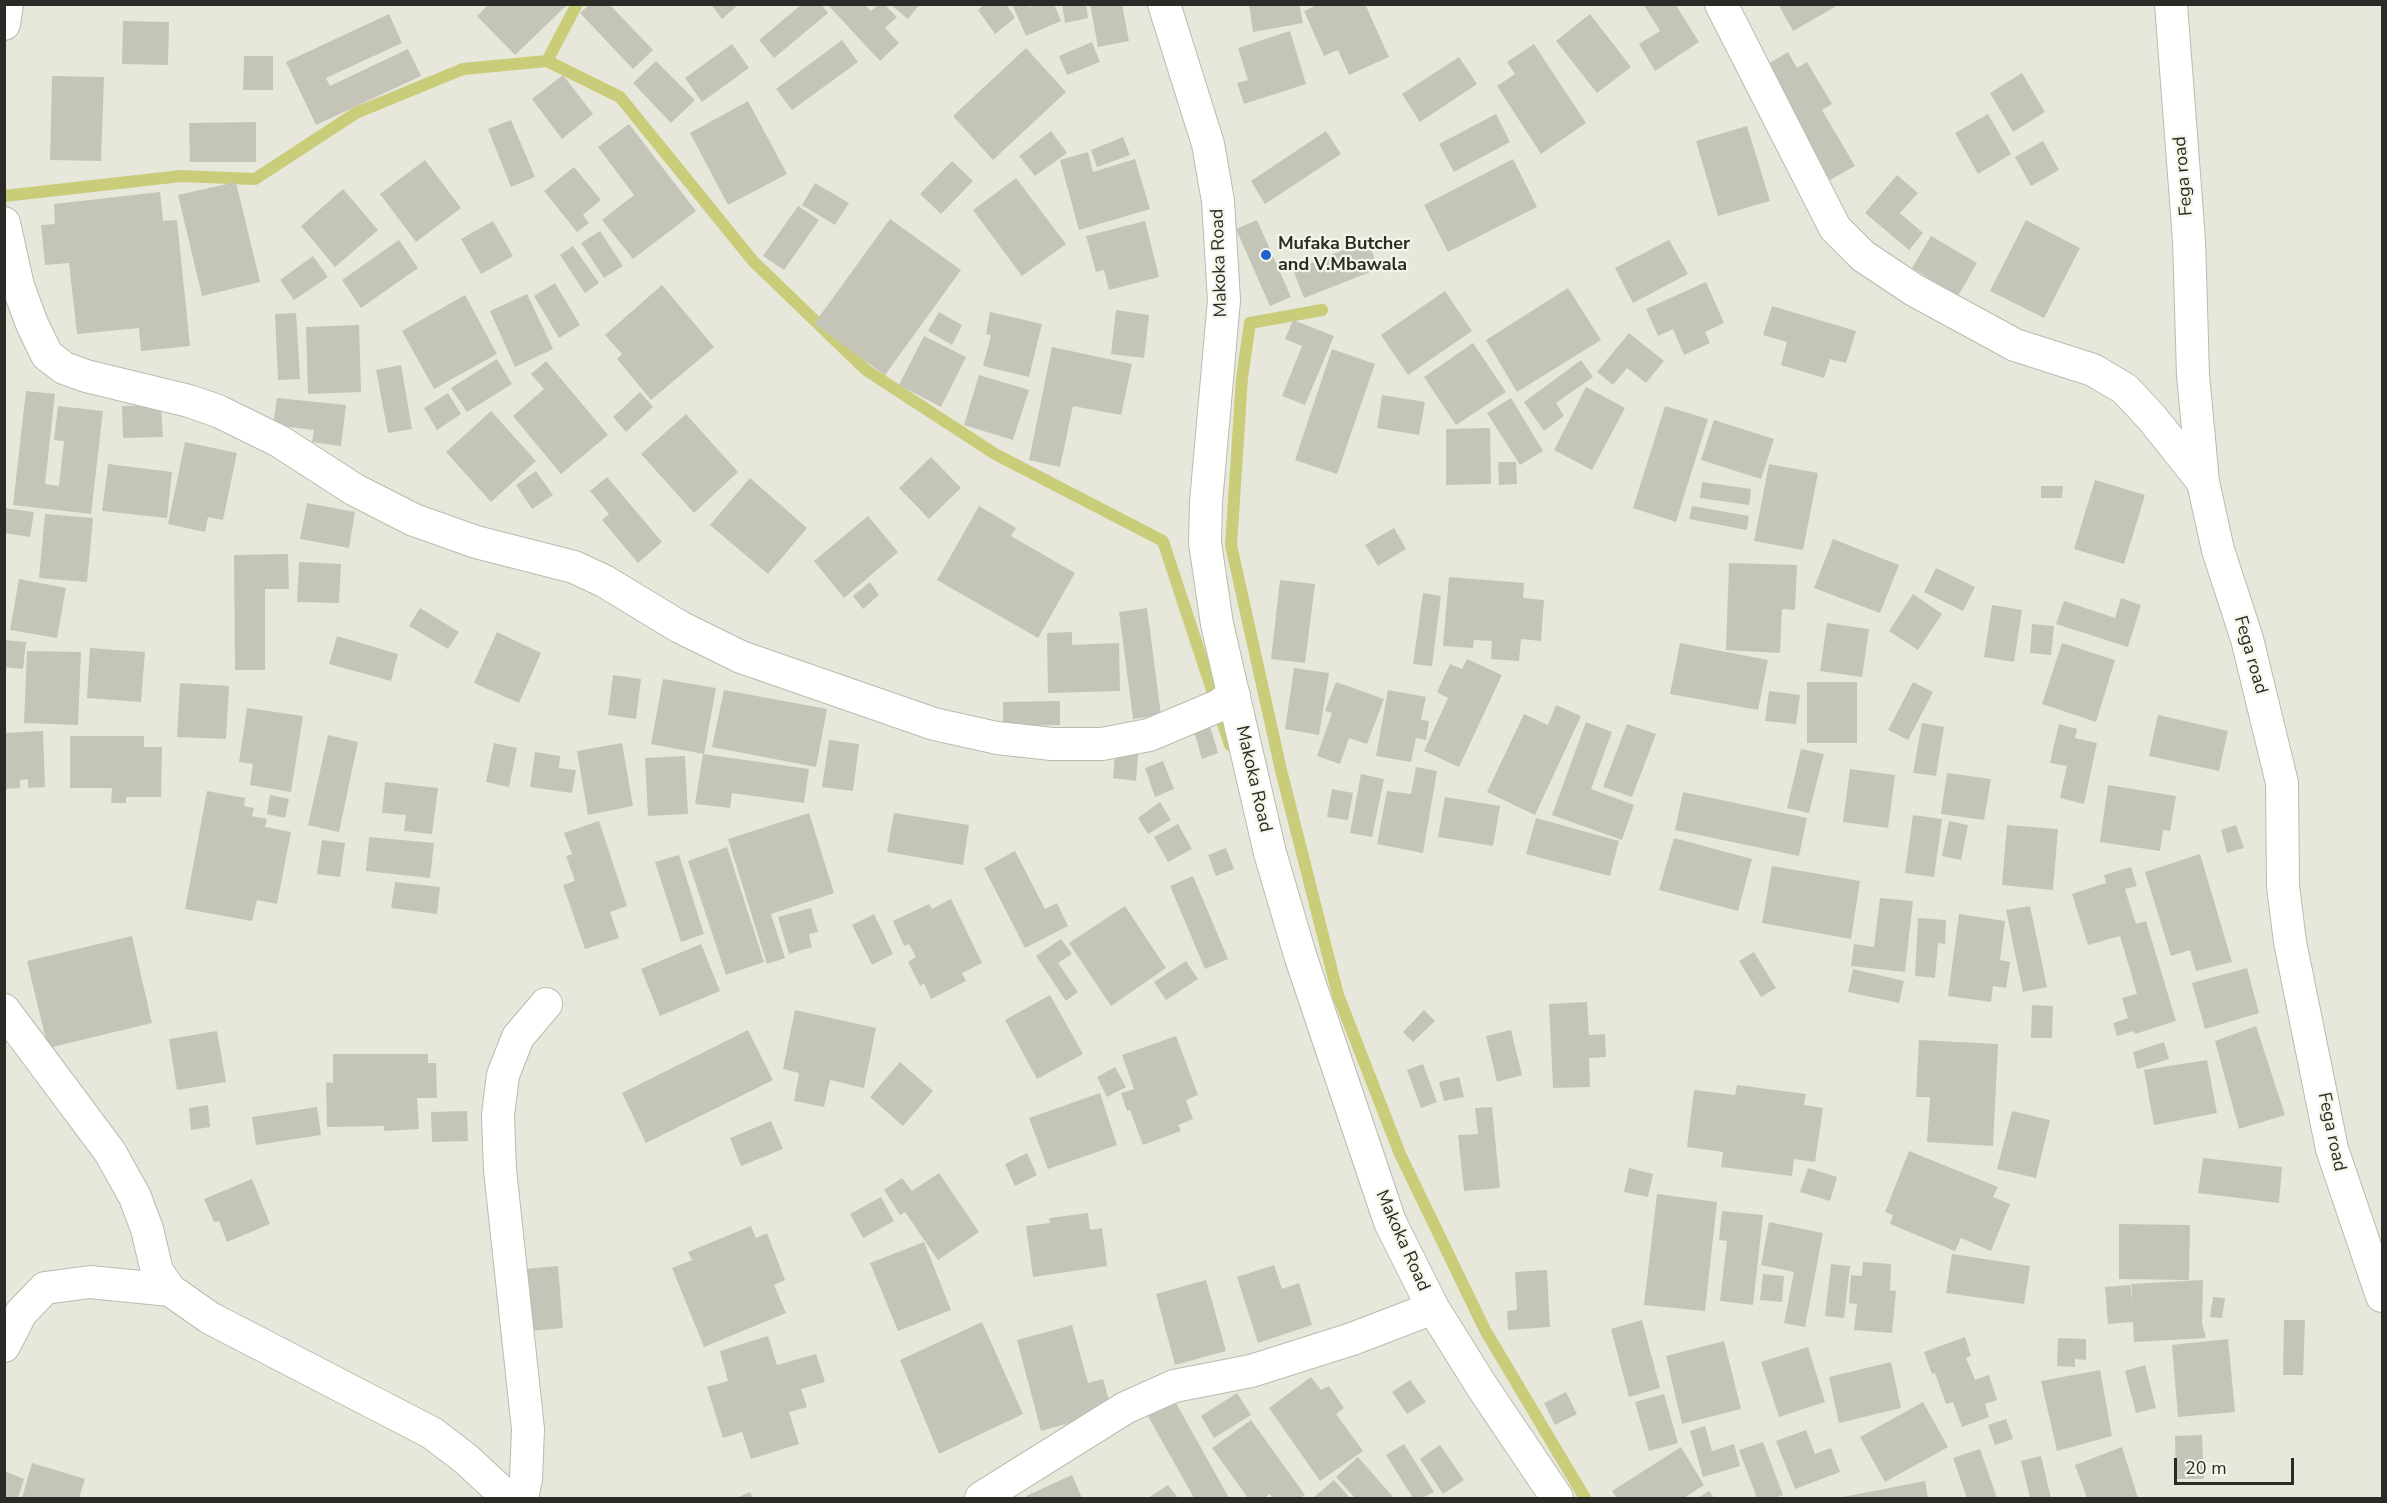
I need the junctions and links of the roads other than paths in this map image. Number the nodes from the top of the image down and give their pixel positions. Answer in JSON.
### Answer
{"nodes":[{"id":1,"x":7,"y":4,"type":"edge"},
{"id":2,"x":1164,"y":4,"type":"edge"},
{"id":3,"x":1720,"y":4,"type":"edge"},
{"id":4,"x":2171,"y":4,"type":"edge"},
{"id":5,"x":4,"y":24,"type":"edge"},
{"id":6,"x":4,"y":223,"type":"edge"},
{"id":7,"x":2203,"y":482,"type":"junction"},
{"id":8,"x":1234,"y":694,"type":"junction"},
{"id":9,"x":546,"y":1004,"type":"dead end"},
{"id":10,"x":4,"y":1010,"type":"edge"},
{"id":11,"x":170,"y":1290,"type":"junction"},
{"id":12,"x":2382,"y":1296,"type":"edge"},
{"id":13,"x":1433,"y":1308,"type":"junction"},
{"id":14,"x":4,"y":1346,"type":"edge"},
{"id":15,"x":508,"y":1498,"type":"edge"},
{"id":16,"x":522,"y":1498,"type":"edge"},
{"id":17,"x":981,"y":1498,"type":"edge"},
{"id":18,"x":1557,"y":1498,"type":"edge"}],
"edges":[{"from":1,"to":5,"type":"street"},
{"from":2,"to":8,"type":"street","name":"Makoka Road"},
{"from":3,"to":7,"type":"street"},
{"from":4,"to":7,"type":"street","name":"Fega road"},
{"from":6,"to":8,"type":"street"},
{"from":7,"to":12,"type":"street","name":"Fega road"},
{"from":8,"to":13,"type":"street","name":"Makoka Road"},
{"from":9,"to":16,"type":"street"},
{"from":10,"to":11,"type":"street"},
{"from":11,"to":14,"type":"street"},
{"from":11,"to":15,"type":"street"},
{"from":13,"to":17,"type":"street"},
{"from":13,"to":18,"type":"street","name":"Makoka Road"}]}
